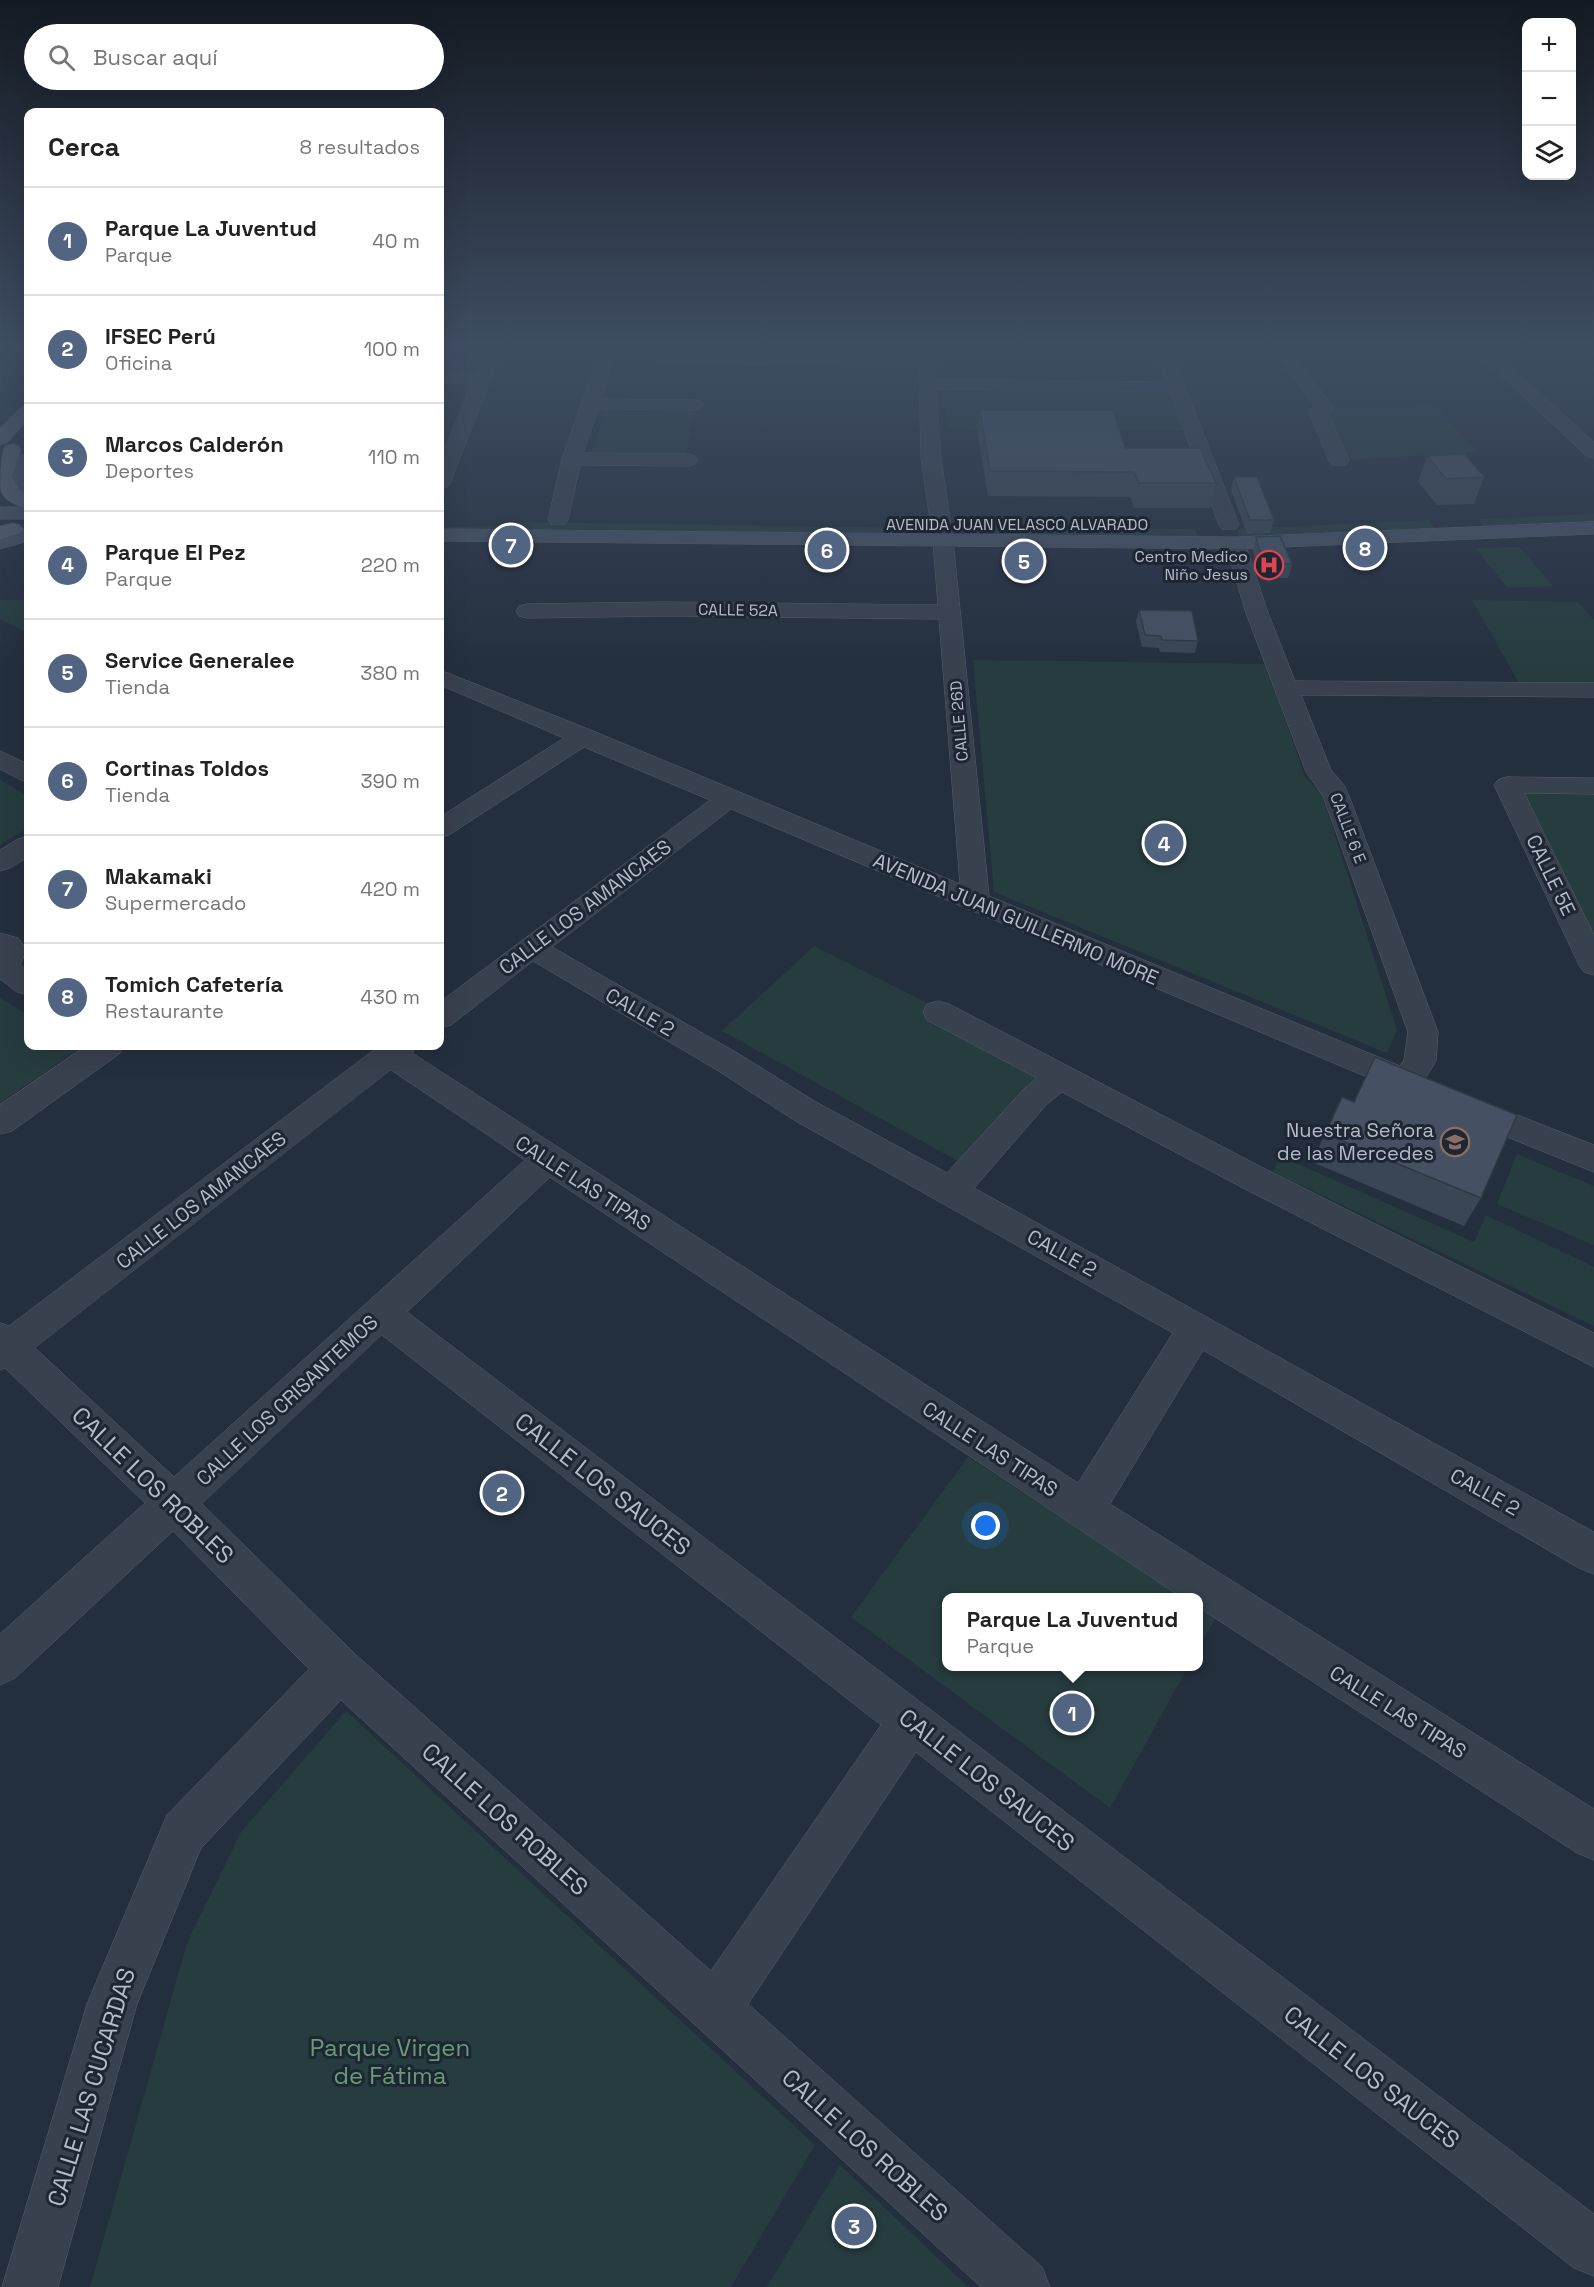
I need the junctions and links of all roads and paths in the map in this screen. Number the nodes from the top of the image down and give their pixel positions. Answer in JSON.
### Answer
{"nodes":[{"id":1,"x":9,"y":455,"type":"edge"},
{"id":2,"x":11,"y":455,"type":"edge"},
{"id":3,"x":451,"y":455,"type":"edge"},
{"id":4,"x":573,"y":455,"type":"edge"},
{"id":5,"x":931,"y":455,"type":"edge"},
{"id":6,"x":1199,"y":455,"type":"edge"},
{"id":7,"x":1336,"y":455,"type":"edge"},
{"id":8,"x":572,"y":459,"type":"junction"},
{"id":9,"x":688,"y":460,"type":"dead end"},
{"id":10,"x":1339,"y":461,"type":"dead end"},
{"id":11,"x":444,"y":473,"type":"edge"},
{"id":12,"x":24,"y":487,"type":"edge"},
{"id":13,"x":24,"y":501,"type":"edge"},
{"id":14,"x":1594,"y":510,"type":"edge"},
{"id":15,"x":0,"y":513,"type":"edge"},
{"id":16,"x":24,"y":513,"type":"edge"},
{"id":17,"x":1457,"y":516,"type":"junction"},
{"id":18,"x":444,"y":518,"type":"edge"},
{"id":19,"x":558,"y":520,"type":"junction"},
{"id":20,"x":1594,"y":528,"type":"edge"},
{"id":21,"x":942,"y":533,"type":"junction"},
{"id":22,"x":1472,"y":533,"type":"junction"},
{"id":23,"x":444,"y":535,"type":"edge"},
{"id":24,"x":1228,"y":541,"type":"junction"},
{"id":25,"x":1196,"y":543,"type":"junction"},
{"id":26,"x":527,"y":611,"type":"dead end"},
{"id":27,"x":949,"y":612,"type":"junction"},
{"id":28,"x":444,"y":679,"type":"edge"},
{"id":29,"x":1286,"y":688,"type":"junction"},
{"id":30,"x":1594,"y":690,"type":"edge"},
{"id":31,"x":584,"y":736,"type":"junction"},
{"id":32,"x":0,"y":759,"type":"edge"},
{"id":33,"x":24,"y":772,"type":"edge"},
{"id":34,"x":1594,"y":786,"type":"edge"},
{"id":35,"x":729,"y":797,"type":"junction"},
{"id":36,"x":444,"y":826,"type":"edge"},
{"id":37,"x":24,"y":847,"type":"edge"},
{"id":38,"x":0,"y":862,"type":"edge"},
{"id":39,"x":975,"y":901,"type":"junction"},
{"id":40,"x":0,"y":943,"type":"edge"},
{"id":41,"x":532,"y":948,"type":"junction"},
{"id":42,"x":1594,"y":965,"type":"edge"},
{"id":43,"x":0,"y":966,"type":"edge"},
{"id":44,"x":24,"y":982,"type":"edge"},
{"id":45,"x":938,"y":1012,"type":"dead end"},
{"id":46,"x":444,"y":1014,"type":"edge"},
{"id":47,"x":102,"y":1050,"type":"edge"},
{"id":48,"x":396,"y":1050,"type":"edge"},
{"id":49,"x":1059,"y":1077,"type":"junction"},
{"id":50,"x":1407,"y":1082,"type":"junction"},
{"id":51,"x":0,"y":1122,"type":"edge"},
{"id":52,"x":1594,"y":1159,"type":"edge"},
{"id":53,"x":547,"y":1160,"type":"junction"},
{"id":54,"x":951,"y":1192,"type":"junction"},
{"id":55,"x":381,"y":1313,"type":"junction"},
{"id":56,"x":1196,"y":1329,"type":"junction"},
{"id":57,"x":3,"y":1347,"type":"edge"},
{"id":58,"x":1594,"y":1351,"type":"edge"},
{"id":59,"x":174,"y":1504,"type":"junction"},
{"id":60,"x":1084,"y":1510,"type":"junction"},
{"id":61,"x":1594,"y":1554,"type":"edge"},
{"id":62,"x":0,"y":1663,"type":"edge"},
{"id":63,"x":340,"y":1669,"type":"junction"},
{"id":64,"x":910,"y":1721,"type":"junction"},
{"id":65,"x":1594,"y":1836,"type":"edge"},
{"id":66,"x":716,"y":2009,"type":"junction"},
{"id":67,"x":1594,"y":2248,"type":"edge"},
{"id":68,"x":30,"y":2287,"type":"edge"},
{"id":69,"x":1022,"y":2287,"type":"edge"}],
"edges":[{"from":1,"to":13,"type":"main road"},
{"from":2,"to":12,"type":"main road"},
{"from":3,"to":11,"type":"street"},
{"from":4,"to":8,"type":"street"},
{"from":5,"to":21,"type":"street","name":"CALLE 26D"},
{"from":6,"to":24,"type":"street","name":"CALLE 6 E"},
{"from":7,"to":10,"type":"street"},
{"from":8,"to":9,"type":"street"},
{"from":8,"to":19,"type":"street"},
{"from":14,"to":17,"type":"main road","name":"AVENIDA JUAN VELASCO ALVARADO"},
{"from":15,"to":16,"type":"main road"},
{"from":17,"to":22,"type":"main road"},
{"from":17,"to":24,"type":"main road","name":"AVENIDA JUAN VELASCO ALVARADO"},
{"from":18,"to":19,"type":"main road","name":"AVENIDA JUAN VELASCO ALVARADO"},
{"from":19,"to":21,"type":"main road","name":"AVENIDA JUAN VELASCO ALVARADO"},
{"from":20,"to":22,"type":"main road","name":"AVENIDA JUAN VELASCO ALVARADO"},
{"from":21,"to":23,"type":"main road","name":"AVENIDA JUAN VELASCO ALVARADO"},
{"from":21,"to":24,"type":"main road","name":"AVENIDA JUAN VELASCO ALVARADO"},
{"from":21,"to":25,"type":"main road","name":"AVENIDA JUAN VELASCO ALVARADO"},
{"from":21,"to":27,"type":"street","name":"CALLE 26D"},
{"from":22,"to":24,"type":"main road","name":"AVENIDA JUAN VELASCO ALVARADO"},
{"from":24,"to":25,"type":"main road","name":"AVENIDA JUAN VELASCO ALVARADO"},
{"from":24,"to":25,"type":"main road"},
{"from":24,"to":29,"type":"street","name":"CALLE 6 E"},
{"from":26,"to":27,"type":"street","name":"CALLE 52A"},
{"from":27,"to":39,"type":"street","name":"CALLE 26D"},
{"from":28,"to":31,"type":"street","name":"AVENIDA JUAN GUILLERMO MORE"},
{"from":29,"to":30,"type":"street"},
{"from":29,"to":50,"type":"street","name":"CALLE 6 E"},
{"from":31,"to":35,"type":"street","name":"AVENIDA JUAN GUILLERMO MORE"},
{"from":31,"to":36,"type":"street"},
{"from":32,"to":33,"type":"street"},
{"from":34,"to":42,"type":"street","name":"CALLE 5E"},
{"from":35,"to":39,"type":"street","name":"AVENIDA JUAN GUILLERMO MORE"},
{"from":35,"to":41,"type":"street","name":"CALLE LOS AMANCAES"},
{"from":37,"to":38,"type":"street"},
{"from":39,"to":50,"type":"street","name":"AVENIDA JUAN GUILLERMO MORE"},
{"from":40,"to":43,"type":"street"},
{"from":41,"to":46,"type":"street","name":"CALLE LOS AMANCAES"},
{"from":41,"to":54,"type":"street","name":"CALLE 2"},
{"from":43,"to":44,"type":"street"},
{"from":45,"to":49,"type":"street"},
{"from":47,"to":51,"type":"street"},
{"from":48,"to":53,"type":"street","name":"CALLE LAS TIPAS"},
{"from":48,"to":57,"type":"street","name":"CALLE LOS AMANCAES"},
{"from":49,"to":54,"type":"street"},
{"from":49,"to":58,"type":"street"},
{"from":50,"to":52,"type":"street","name":"AVENIDA JUAN GUILLERMO MORE"},
{"from":53,"to":55,"type":"street","name":"CALLE LOS CRISANTEMOS"},
{"from":53,"to":60,"type":"street","name":"CALLE LAS TIPAS"},
{"from":54,"to":56,"type":"street","name":"CALLE 2"},
{"from":55,"to":59,"type":"street","name":"CALLE LOS CRISANTEMOS"},
{"from":55,"to":64,"type":"street","name":"CALLE LOS SAUCES"},
{"from":56,"to":60,"type":"street"},
{"from":56,"to":61,"type":"street","name":"CALLE 2"},
{"from":57,"to":59,"type":"street","name":"CALLE LOS ROBLES"},
{"from":59,"to":62,"type":"street","name":"CALLE LOS CRISANTEMOS"},
{"from":59,"to":63,"type":"street","name":"CALLE LOS ROBLES"},
{"from":60,"to":65,"type":"street","name":"CALLE LAS TIPAS"},
{"from":63,"to":66,"type":"street","name":"CALLE LOS ROBLES"},
{"from":63,"to":68,"type":"street","name":"CALLE LAS CUCARDAS"},
{"from":64,"to":66,"type":"street"},
{"from":64,"to":67,"type":"street","name":"CALLE LOS SAUCES"},
{"from":66,"to":69,"type":"street","name":"CALLE LOS ROBLES"}]}
